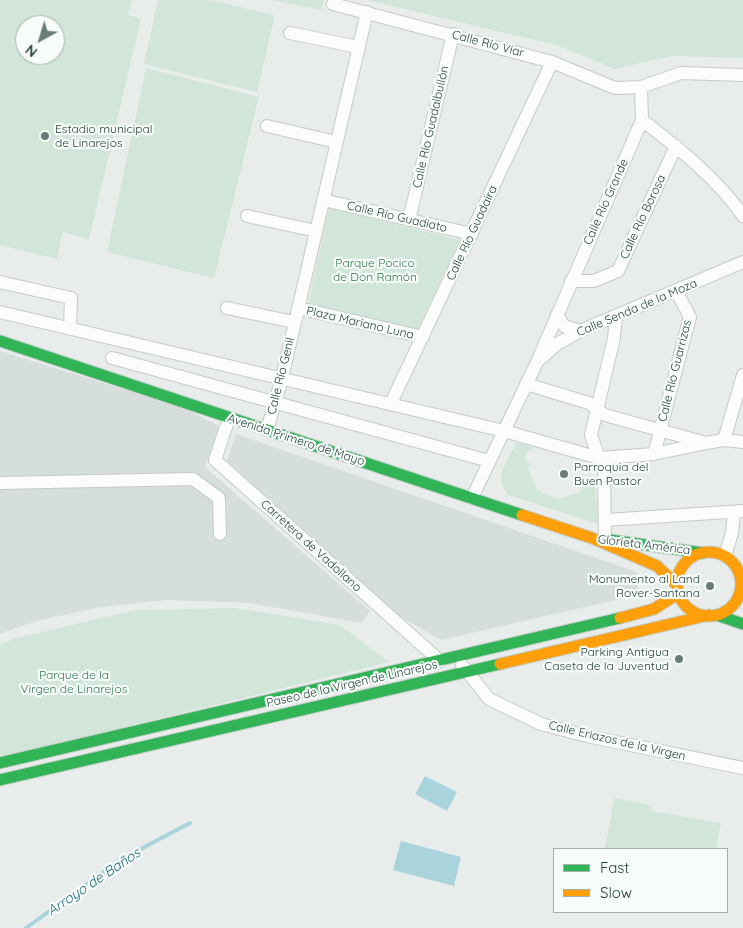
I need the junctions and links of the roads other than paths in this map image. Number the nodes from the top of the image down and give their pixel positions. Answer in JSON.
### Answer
{"nodes":[{"id":1,"x":333,"y":4,"type":"dead end"},
{"id":2,"x":367,"y":12,"type":"junction"},
{"id":3,"x":290,"y":33,"type":"dead end"},
{"id":4,"x":453,"y":34,"type":"junction"},
{"id":5,"x":358,"y":47,"type":"junction"},
{"id":6,"x":552,"y":62,"type":"junction"},
{"id":7,"x":743,"y":75,"type":"edge"},
{"id":8,"x":641,"y":87,"type":"junction"},
{"id":9,"x":642,"y":120,"type":"junction"},
{"id":10,"x":267,"y":126,"type":"dead end"},
{"id":11,"x":336,"y":142,"type":"junction"},
{"id":12,"x":676,"y":146,"type":"junction"},
{"id":13,"x":323,"y":200,"type":"junction"},
{"id":14,"x":247,"y":216,"type":"dead end"},
{"id":15,"x":743,"y":216,"type":"edge"},
{"id":16,"x":409,"y":220,"type":"junction"},
{"id":17,"x":316,"y":231,"type":"junction"},
{"id":18,"x":472,"y":234,"type":"junction"},
{"id":19,"x":743,"y":262,"type":"edge"},
{"id":20,"x":571,"y":281,"type":"junction"},
{"id":21,"x":0,"y":282,"type":"edge"},
{"id":22,"x":676,"y":291,"type":"junction"},
{"id":23,"x":227,"y":308,"type":"dead end"},
{"id":24,"x":298,"y":308,"type":"junction"},
{"id":25,"x":0,"y":312,"type":"edge"},
{"id":26,"x":556,"y":314,"type":"junction"},
{"id":27,"x":616,"y":316,"type":"junction"},
{"id":28,"x":294,"y":322,"type":"junction"},
{"id":29,"x":70,"y":329,"type":"junction"},
{"id":30,"x":580,"y":331,"type":"junction"},
{"id":31,"x":423,"y":337,"type":"junction"},
{"id":32,"x":117,"y":340,"type":"junction"},
{"id":33,"x":0,"y":341,"type":"edge"},
{"id":34,"x":112,"y":358,"type":"junction"},
{"id":35,"x":536,"y":362,"type":"junction"},
{"id":36,"x":743,"y":375,"type":"edge"},
{"id":37,"x":107,"y":376,"type":"junction"},
{"id":38,"x":282,"y":378,"type":"junction"},
{"id":39,"x":526,"y":384,"type":"junction"},
{"id":40,"x":274,"y":403,"type":"junction"},
{"id":41,"x":391,"y":404,"type":"junction"},
{"id":42,"x":596,"y":408,"type":"junction"},
{"id":43,"x":229,"y":418,"type":"junction"},
{"id":44,"x":267,"y":430,"type":"junction"},
{"id":45,"x":504,"y":431,"type":"junction"},
{"id":46,"x":660,"y":431,"type":"junction"},
{"id":47,"x":724,"y":440,"type":"junction"},
{"id":48,"x":743,"y":442,"type":"edge"},
{"id":49,"x":706,"y":443,"type":"junction"},
{"id":50,"x":654,"y":454,"type":"junction"},
{"id":51,"x":599,"y":458,"type":"junction"},
{"id":52,"x":489,"y":461,"type":"junction"},
{"id":53,"x":0,"y":483,"type":"edge"},
{"id":54,"x":472,"y":498,"type":"junction"},
{"id":55,"x":739,"y":512,"type":"edge"},
{"id":56,"x":606,"y":520,"type":"junction"},
{"id":57,"x":220,"y":534,"type":"dead end"},
{"id":58,"x":592,"y":538,"type":"junction"},
{"id":59,"x":605,"y":539,"type":"junction"},
{"id":60,"x":703,"y":553,"type":"junction"},
{"id":61,"x":730,"y":557,"type":"junction"},
{"id":62,"x":678,"y":589,"type":"junction"},
{"id":63,"x":713,"y":615,"type":"junction"},
{"id":64,"x":743,"y":624,"type":"edge"},
{"id":65,"x":456,"y":657,"type":"junction"},
{"id":66,"x":440,"y":661,"type":"junction"},
{"id":67,"x":467,"y":672,"type":"junction"},
{"id":68,"x":0,"y":763,"type":"edge"},
{"id":69,"x":743,"y":768,"type":"edge"},
{"id":70,"x":0,"y":780,"type":"edge"}],
"edges":[{"from":1,"to":2,"type":"street","name":"Calle Río Viar"},
{"from":2,"to":4,"type":"street","name":"Calle Río Viar"},
{"from":2,"to":5,"type":"street","name":"Calle Río Genil"},
{"from":3,"to":5,"type":"street"},
{"from":4,"to":6,"type":"street","name":"Calle Río Viar"},
{"from":4,"to":16,"type":"street","name":"Calle Río Guadalbullón"},
{"from":5,"to":11,"type":"street","name":"Calle Río Genil"},
{"from":6,"to":8,"type":"street","name":"Calle Río Viar"},
{"from":6,"to":18,"type":"street","name":"Calle Río Guadaira"},
{"from":7,"to":8,"type":"street","name":"Calle Río Viar"},
{"from":8,"to":9,"type":"street","name":"Calle Río Grande"},
{"from":9,"to":12,"type":"street"},
{"from":9,"to":20,"type":"street","name":"Calle Río Grande"},
{"from":10,"to":11,"type":"street"},
{"from":11,"to":13,"type":"street","name":"Calle Río Genil"},
{"from":12,"to":15,"type":"street"},
{"from":12,"to":20,"type":"street","name":"Calle Río Borosa"},
{"from":13,"to":16,"type":"street","name":"Calle Río Guadiato"},
{"from":13,"to":17,"type":"street","name":"Calle Río Genil"},
{"from":14,"to":17,"type":"street"},
{"from":16,"to":18,"type":"street","name":"Calle Río Guadiato"},
{"from":17,"to":24,"type":"street","name":"Calle Río Genil"},
{"from":18,"to":31,"type":"street","name":"Calle Río Guadaira"},
{"from":19,"to":22,"type":"street","name":"Calle Senda de la Moza"},
{"from":20,"to":26,"type":"street","name":"Calle Río Grande"},
{"from":21,"to":29,"type":"street"},
{"from":22,"to":27,"type":"street","name":"Calle Senda de la Moza"},
{"from":22,"to":46,"type":"street","name":"Calle Río Guarrizas"},
{"from":23,"to":28,"type":"street","name":"Calle Río Genil"},
{"from":24,"to":28,"type":"street","name":"Calle Río Genil"},
{"from":24,"to":31,"type":"street","name":"Plaza Mariano Luna"},
{"from":25,"to":29,"type":"street"},
{"from":26,"to":30,"type":"street"},
{"from":26,"to":35,"type":"street","name":"Calle Río Grande"},
{"from":27,"to":30,"type":"street","name":"Calle Senda de la Moza"},
{"from":27,"to":42,"type":"street"},
{"from":28,"to":38,"type":"street","name":"Calle Río Genil"},
{"from":29,"to":32,"type":"street"},
{"from":30,"to":35,"type":"street","name":"Calle Senda de la Moza"},
{"from":31,"to":41,"type":"street","name":"Calle Río Guadaira"},
{"from":32,"to":34,"type":"street"},
{"from":32,"to":38,"type":"street"},
{"from":33,"to":37,"type":"street","name":"Avenida Primero de Mayo"},
{"from":34,"to":37,"type":"street"},
{"from":34,"to":40,"type":"street"},
{"from":35,"to":39,"type":"street","name":"Calle Río Grande"},
{"from":36,"to":47,"type":"street"},
{"from":37,"to":43,"type":"street","name":"Avenida Primero de Mayo"},
{"from":38,"to":40,"type":"street","name":"Calle Río Genil"},
{"from":38,"to":41,"type":"street"},
{"from":39,"to":42,"type":"street"},
{"from":39,"to":45,"type":"street","name":"Calle Río Grande"},
{"from":40,"to":44,"type":"street","name":"Calle Río Genil"},
{"from":40,"to":52,"type":"street"},
{"from":41,"to":45,"type":"street"},
{"from":42,"to":46,"type":"street"},
{"from":42,"to":51,"type":"street"},
{"from":43,"to":44,"type":"street","name":"Avenida Primero de Mayo"},
{"from":43,"to":66,"type":"street","name":"Carretera de Vadollano"},
{"from":44,"to":54,"type":"street","name":"Avenida Primero de Mayo"},
{"from":45,"to":51,"type":"street"},
{"from":45,"to":52,"type":"street","name":"Calle Río Grande"},
{"from":46,"to":49,"type":"street"},
{"from":46,"to":50,"type":"street","name":"Calle Río Guarrizas"},
{"from":47,"to":48,"type":"street"},
{"from":47,"to":49,"type":"street"},
{"from":49,"to":50,"type":"street"},
{"from":50,"to":51,"type":"street"},
{"from":51,"to":56,"type":"street"},
{"from":52,"to":54,"type":"street","name":"Calle Río Grande"},
{"from":53,"to":57,"type":"street"},
{"from":54,"to":58,"type":"street","name":"Avenida Primero de Mayo"},
{"from":55,"to":56,"type":"street","name":"Glorieta América"},
{"from":55,"to":61,"type":"street"},
{"from":56,"to":59,"type":"street"},
{"from":58,"to":59,"type":"street","name":"Glorieta América"},
{"from":58,"to":62,"type":"street","name":"Glorieta América"},
{"from":59,"to":60,"type":"street","name":"Glorieta América"},
{"from":60,"to":61,"type":"street"},
{"from":60,"to":62,"type":"street"},
{"from":61,"to":63,"type":"street"},
{"from":62,"to":63,"type":"street"},
{"from":62,"to":65,"type":"street","name":"Paseo de la Virgen de Linarejos"},
{"from":63,"to":64,"type":"street"},
{"from":63,"to":67,"type":"street","name":"Paseo de la Virgen de Linarejos"},
{"from":65,"to":66,"type":"street","name":"Paseo de la Virgen de Linarejos"},
{"from":65,"to":67,"type":"street","name":"Calle Eriazos de la Virgen"},
{"from":66,"to":68,"type":"street","name":"Paseo de la Virgen de Linarejos"},
{"from":67,"to":69,"type":"street","name":"Calle Eriazos de la Virgen"},
{"from":67,"to":70,"type":"street","name":"Paseo de la Virgen de Linarejos"}]}
